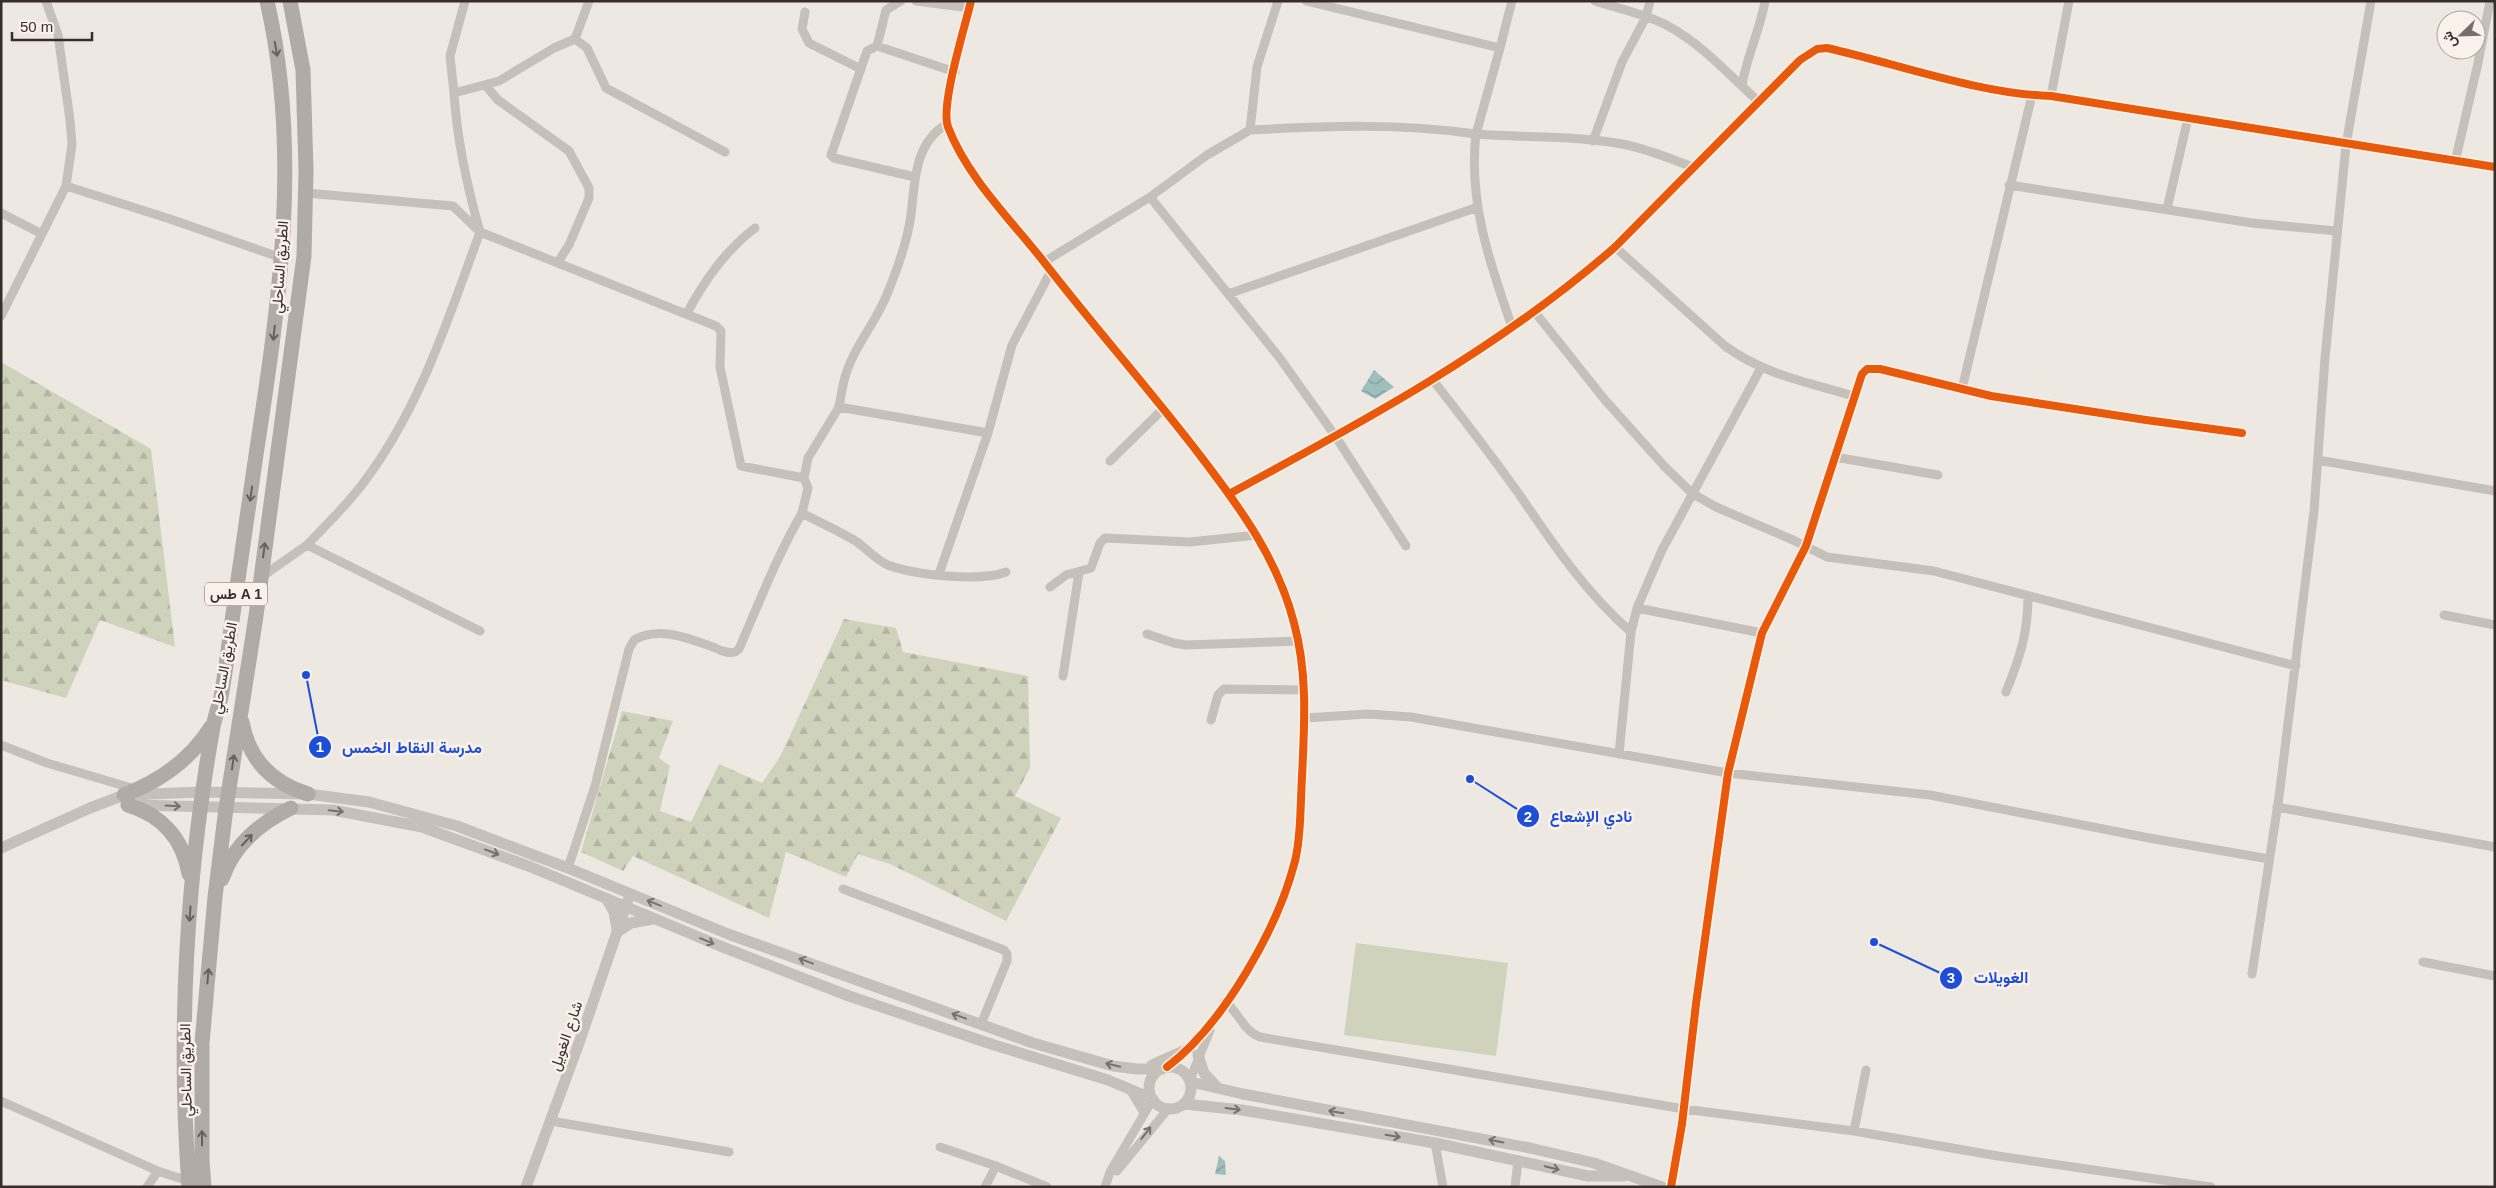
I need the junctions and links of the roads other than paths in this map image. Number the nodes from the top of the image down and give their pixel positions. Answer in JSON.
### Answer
{"nodes":[{"id":1,"x":46,"y":1,"type":"edge"},
{"id":2,"x":267,"y":1,"type":"edge"},
{"id":3,"x":290,"y":1,"type":"edge"},
{"id":4,"x":465,"y":1,"type":"edge"},
{"id":5,"x":589,"y":1,"type":"edge"},
{"id":6,"x":901,"y":1,"type":"edge"},
{"id":7,"x":916,"y":1,"type":"edge"},
{"id":8,"x":1278,"y":1,"type":"edge"},
{"id":9,"x":1306,"y":1,"type":"edge"},
{"id":10,"x":1512,"y":1,"type":"edge"},
{"id":11,"x":1595,"y":1,"type":"edge"},
{"id":12,"x":1650,"y":1,"type":"edge"},
{"id":13,"x":1765,"y":1,"type":"edge"},
{"id":14,"x":2069,"y":1,"type":"edge"},
{"id":15,"x":2371,"y":1,"type":"edge"},
{"id":16,"x":2490,"y":1,"type":"edge"},
{"id":17,"x":970,"y":4,"type":"edge"},
{"id":18,"x":805,"y":12,"type":"dead end"},
{"id":19,"x":1646,"y":17,"type":"junction"},
{"id":20,"x":575,"y":39,"type":"junction"},
{"id":21,"x":877,"y":46,"type":"junction"},
{"id":22,"x":1500,"y":48,"type":"junction"},
{"id":23,"x":861,"y":69,"type":"junction"},
{"id":24,"x":954,"y":72,"type":"junction"},
{"id":25,"x":486,"y":86,"type":"junction"},
{"id":26,"x":1742,"y":86,"type":"junction"},
{"id":27,"x":454,"y":93,"type":"junction"},
{"id":28,"x":2032,"y":95,"type":"junction"},
{"id":29,"x":2051,"y":96,"type":"junction"},
{"id":30,"x":1758,"y":101,"type":"junction"},
{"id":31,"x":2188,"y":118,"type":"junction"},
{"id":32,"x":947,"y":124,"type":"junction"},
{"id":33,"x":1250,"y":130,"type":"junction"},
{"id":34,"x":1476,"y":134,"type":"junction"},
{"id":35,"x":1593,"y":141,"type":"junction"},
{"id":36,"x":2346,"y":144,"type":"junction"},
{"id":37,"x":725,"y":152,"type":"dead end"},
{"id":38,"x":2455,"y":162,"type":"junction"},
{"id":39,"x":1693,"y":167,"type":"junction"},
{"id":40,"x":2495,"y":167,"type":"edge"},
{"id":41,"x":915,"y":176,"type":"junction"},
{"id":42,"x":2009,"y":184,"type":"junction"},
{"id":43,"x":66,"y":186,"type":"junction"},
{"id":44,"x":306,"y":193,"type":"junction"},
{"id":45,"x":1150,"y":197,"type":"junction"},
{"id":46,"x":1478,"y":207,"type":"junction"},
{"id":47,"x":2167,"y":210,"type":"junction"},
{"id":48,"x":1,"y":213,"type":"edge"},
{"id":49,"x":755,"y":228,"type":"dead end"},
{"id":50,"x":2337,"y":231,"type":"junction"},
{"id":51,"x":480,"y":232,"type":"junction"},
{"id":52,"x":42,"y":234,"type":"junction"},
{"id":53,"x":1615,"y":247,"type":"junction"},
{"id":54,"x":282,"y":258,"type":"junction"},
{"id":55,"x":558,"y":262,"type":"junction"},
{"id":56,"x":1044,"y":262,"type":"junction"},
{"id":57,"x":1050,"y":271,"type":"junction"},
{"id":58,"x":1228,"y":294,"type":"junction"},
{"id":59,"x":1534,"y":311,"type":"junction"},
{"id":60,"x":687,"y":313,"type":"junction"},
{"id":61,"x":1,"y":316,"type":"edge"},
{"id":62,"x":1512,"y":327,"type":"junction"},
{"id":63,"x":1761,"y":368,"type":"junction"},
{"id":64,"x":1432,"y":379,"type":"junction"},
{"id":65,"x":1962,"y":389,"type":"junction"},
{"id":66,"x":1853,"y":396,"type":"junction"},
{"id":67,"x":839,"y":407,"type":"junction"},
{"id":68,"x":1164,"y":408,"type":"junction"},
{"id":69,"x":2242,"y":432,"type":"dead end"},
{"id":70,"x":988,"y":433,"type":"junction"},
{"id":71,"x":1336,"y":437,"type":"junction"},
{"id":72,"x":1835,"y":457,"type":"junction"},
{"id":73,"x":2318,"y":460,"type":"junction"},
{"id":74,"x":1110,"y":461,"type":"dead end"},
{"id":75,"x":1938,"y":475,"type":"dead end"},
{"id":76,"x":804,"y":478,"type":"junction"},
{"id":77,"x":2495,"y":491,"type":"edge"},
{"id":78,"x":1229,"y":494,"type":"junction"},
{"id":79,"x":1693,"y":494,"type":"junction"},
{"id":80,"x":802,"y":513,"type":"junction"},
{"id":81,"x":1257,"y":535,"type":"junction"},
{"id":82,"x":307,"y":545,"type":"junction"},
{"id":83,"x":1406,"y":546,"type":"dead end"},
{"id":84,"x":1806,"y":546,"type":"junction"},
{"id":85,"x":1006,"y":572,"type":"dead end"},
{"id":86,"x":1079,"y":572,"type":"junction"},
{"id":87,"x":939,"y":574,"type":"junction"},
{"id":88,"x":260,"y":578,"type":"junction"},
{"id":89,"x":1050,"y":586,"type":"dead end"},
{"id":90,"x":2028,"y":596,"type":"junction"},
{"id":91,"x":1637,"y":608,"type":"junction"},
{"id":92,"x":2444,"y":615,"type":"dead end"},
{"id":93,"x":2495,"y":625,"type":"edge"},
{"id":94,"x":480,"y":631,"type":"dead end"},
{"id":95,"x":1631,"y":632,"type":"junction"},
{"id":96,"x":1762,"y":633,"type":"junction"},
{"id":97,"x":1147,"y":634,"type":"dead end"},
{"id":98,"x":1298,"y":641,"type":"junction"},
{"id":99,"x":2296,"y":666,"type":"junction"},
{"id":100,"x":1063,"y":676,"type":"dead end"},
{"id":101,"x":1304,"y":690,"type":"junction"},
{"id":102,"x":2006,"y":692,"type":"dead end"},
{"id":103,"x":241,"y":706,"type":"junction"},
{"id":104,"x":1306,"y":718,"type":"junction"},
{"id":105,"x":1211,"y":720,"type":"dead end"},
{"id":106,"x":214,"y":724,"type":"junction"},
{"id":107,"x":1,"y":745,"type":"edge"},
{"id":108,"x":1619,"y":754,"type":"junction"},
{"id":109,"x":1728,"y":772,"type":"junction"},
{"id":110,"x":203,"y":792,"type":"junction"},
{"id":111,"x":308,"y":794,"type":"junction"},
{"id":112,"x":130,"y":797,"type":"junction"},
{"id":113,"x":228,"y":801,"type":"junction"},
{"id":114,"x":2277,"y":807,"type":"junction"},
{"id":115,"x":201,"y":808,"type":"junction"},
{"id":116,"x":291,"y":808,"type":"junction"},
{"id":117,"x":2495,"y":847,"type":"edge"},
{"id":118,"x":1,"y":848,"type":"edge"},
{"id":119,"x":2269,"y":859,"type":"junction"},
{"id":120,"x":568,"y":868,"type":"junction"},
{"id":121,"x":192,"y":888,"type":"junction"},
{"id":122,"x":844,"y":889,"type":"dead end"},
{"id":123,"x":630,"y":893,"type":"junction"},
{"id":124,"x":215,"y":897,"type":"junction"},
{"id":125,"x":606,"y":898,"type":"junction"},
{"id":126,"x":626,"y":906,"type":"junction"},
{"id":127,"x":656,"y":919,"type":"junction"},
{"id":128,"x":617,"y":932,"type":"junction"},
{"id":129,"x":2423,"y":962,"type":"dead end"},
{"id":130,"x":2252,"y":974,"type":"dead end"},
{"id":131,"x":2495,"y":976,"type":"edge"},
{"id":132,"x":1225,"y":1002,"type":"junction"},
{"id":133,"x":981,"y":1024,"type":"junction"},
{"id":134,"x":1194,"y":1052,"type":"junction"},
{"id":135,"x":1164,"y":1068,"type":"junction"},
{"id":136,"x":1138,"y":1069,"type":"junction"},
{"id":137,"x":1866,"y":1070,"type":"dead end"},
{"id":138,"x":1190,"y":1081,"type":"junction"},
{"id":139,"x":1216,"y":1086,"type":"junction"},
{"id":140,"x":1129,"y":1088,"type":"junction"},
{"id":141,"x":1,"y":1100,"type":"edge"},
{"id":142,"x":1153,"y":1100,"type":"junction"},
{"id":143,"x":1184,"y":1104,"type":"junction"},
{"id":144,"x":1168,"y":1109,"type":"junction"},
{"id":145,"x":1684,"y":1109,"type":"junction"},
{"id":146,"x":1144,"y":1112,"type":"junction"},
{"id":147,"x":551,"y":1121,"type":"junction"},
{"id":148,"x":1854,"y":1130,"type":"junction"},
{"id":149,"x":1435,"y":1143,"type":"junction"},
{"id":150,"x":940,"y":1147,"type":"dead end"},
{"id":151,"x":729,"y":1152,"type":"dead end"},
{"id":152,"x":1518,"y":1160,"type":"junction"},
{"id":153,"x":996,"y":1166,"type":"junction"},
{"id":154,"x":158,"y":1171,"type":"junction"},
{"id":155,"x":1627,"y":1176,"type":"junction"},
{"id":156,"x":188,"y":1184,"type":"edge"},
{"id":157,"x":1106,"y":1186,"type":"edge"},
{"id":158,"x":148,"y":1187,"type":"edge"},
{"id":159,"x":204,"y":1187,"type":"edge"},
{"id":160,"x":526,"y":1187,"type":"edge"},
{"id":161,"x":986,"y":1187,"type":"edge"},
{"id":162,"x":1047,"y":1187,"type":"edge"},
{"id":163,"x":1443,"y":1187,"type":"edge"},
{"id":164,"x":1515,"y":1187,"type":"edge"},
{"id":165,"x":1662,"y":1187,"type":"edge"},
{"id":166,"x":1671,"y":1187,"type":"edge"},
{"id":167,"x":2211,"y":1187,"type":"edge"}],
"edges":[{"from":1,"to":43,"type":"street"},
{"from":2,"to":54,"type":"highway","name":"الطريق الساحلي","number":"طس A 1","one_way":true},
{"from":3,"to":44,"type":"highway","name":"الطريق الساحلي","number":"طس A 1"},
{"from":4,"to":27,"type":"street"},
{"from":5,"to":20,"type":"street"},
{"from":6,"to":21,"type":"street"},
{"from":7,"to":17,"type":"street"},
{"from":8,"to":33,"type":"street"},
{"from":9,"to":22,"type":"street"},
{"from":10,"to":22,"type":"street"},
{"from":11,"to":19,"type":"street"},
{"from":12,"to":19,"type":"street"},
{"from":13,"to":26,"type":"street"},
{"from":14,"to":29,"type":"street"},
{"from":15,"to":36,"type":"street"},
{"from":16,"to":38,"type":"street"},
{"from":17,"to":24,"type":"street"},
{"from":18,"to":23,"type":"street"},
{"from":19,"to":26,"type":"street"},
{"from":19,"to":35,"type":"street"},
{"from":20,"to":25,"type":"street"},
{"from":20,"to":37,"type":"street"},
{"from":21,"to":23,"type":"street"},
{"from":21,"to":24,"type":"street"},
{"from":22,"to":34,"type":"street"},
{"from":23,"to":41,"type":"street"},
{"from":24,"to":32,"type":"street"},
{"from":25,"to":27,"type":"street"},
{"from":25,"to":55,"type":"street"},
{"from":26,"to":30,"type":"street"},
{"from":27,"to":51,"type":"street"},
{"from":28,"to":29,"type":"street"},
{"from":28,"to":30,"type":"street"},
{"from":28,"to":42,"type":"street"},
{"from":29,"to":31,"type":"street"},
{"from":30,"to":39,"type":"street"},
{"from":31,"to":36,"type":"street"},
{"from":31,"to":47,"type":"street"},
{"from":32,"to":41,"type":"street"},
{"from":32,"to":56,"type":"street"},
{"from":33,"to":34,"type":"street"},
{"from":33,"to":45,"type":"street"},
{"from":34,"to":35,"type":"street"},
{"from":34,"to":46,"type":"street"},
{"from":35,"to":39,"type":"street"},
{"from":36,"to":38,"type":"street"},
{"from":36,"to":50,"type":"street"},
{"from":38,"to":40,"type":"street"},
{"from":39,"to":53,"type":"street"},
{"from":41,"to":67,"type":"street"},
{"from":42,"to":47,"type":"street"},
{"from":42,"to":65,"type":"street"},
{"from":43,"to":52,"type":"street"},
{"from":43,"to":54,"type":"street"},
{"from":44,"to":51,"type":"street"},
{"from":88,"to":44,"type":"highway","name":"الطريق الساحلي","number":"طس A 1","one_way":true},
{"from":45,"to":56,"type":"street"},
{"from":45,"to":58,"type":"street"},
{"from":46,"to":58,"type":"street"},
{"from":46,"to":62,"type":"street"},
{"from":47,"to":50,"type":"street"},
{"from":48,"to":52,"type":"street"},
{"from":49,"to":60,"type":"street"},
{"from":50,"to":73,"type":"street"},
{"from":51,"to":55,"type":"street"},
{"from":51,"to":82,"type":"street"},
{"from":52,"to":61,"type":"street"},
{"from":53,"to":59,"type":"street"},
{"from":53,"to":63,"type":"street"},
{"from":54,"to":106,"type":"highway","name":"الطريق الساحلي","number":"طس A 1","one_way":true},
{"from":55,"to":60,"type":"street"},
{"from":56,"to":57,"type":"street"},
{"from":57,"to":68,"type":"street"},
{"from":57,"to":70,"type":"street"},
{"from":58,"to":71,"type":"street"},
{"from":59,"to":62,"type":"street"},
{"from":59,"to":79,"type":"street"},
{"from":60,"to":76,"type":"street"},
{"from":62,"to":64,"type":"street"},
{"from":63,"to":66,"type":"street"},
{"from":63,"to":79,"type":"street"},
{"from":64,"to":71,"type":"street"},
{"from":64,"to":95,"type":"street"},
{"from":65,"to":66,"type":"street"},
{"from":65,"to":69,"type":"street"},
{"from":66,"to":72,"type":"street"},
{"from":67,"to":70,"type":"street"},
{"from":67,"to":76,"type":"street"},
{"from":68,"to":74,"type":"street"},
{"from":68,"to":78,"type":"street"},
{"from":70,"to":87,"type":"street"},
{"from":71,"to":78,"type":"street"},
{"from":71,"to":83,"type":"street"},
{"from":72,"to":75,"type":"street"},
{"from":72,"to":84,"type":"street"},
{"from":73,"to":77,"type":"street"},
{"from":73,"to":99,"type":"street"},
{"from":76,"to":80,"type":"street"},
{"from":78,"to":81,"type":"street"},
{"from":79,"to":84,"type":"street"},
{"from":79,"to":91,"type":"street"},
{"from":80,"to":87,"type":"street"},
{"from":80,"to":120,"type":"street"},
{"from":81,"to":86,"type":"street"},
{"from":81,"to":98,"type":"street"},
{"from":82,"to":88,"type":"street"},
{"from":82,"to":94,"type":"street"},
{"from":84,"to":90,"type":"street"},
{"from":84,"to":96,"type":"street"},
{"from":85,"to":87,"type":"street"},
{"from":86,"to":89,"type":"street"},
{"from":86,"to":100,"type":"street"},
{"from":88,"to":103,"type":"highway","name":"الطريق الساحلي","number":"طس A 1"},
{"from":90,"to":99,"type":"street"},
{"from":90,"to":102,"type":"street"},
{"from":91,"to":95,"type":"street"},
{"from":91,"to":96,"type":"street"},
{"from":92,"to":93,"type":"street"},
{"from":95,"to":108,"type":"street"},
{"from":96,"to":109,"type":"street"},
{"from":97,"to":98,"type":"street"},
{"from":98,"to":101,"type":"street"},
{"from":99,"to":114,"type":"street"},
{"from":101,"to":104,"type":"street"},
{"from":101,"to":105,"type":"street"},
{"from":103,"to":111,"type":"highway"},
{"from":113,"to":103,"type":"highway","name":"الطريق الساحلي","number":"طس A 1","one_way":true},
{"from":104,"to":108,"type":"street"},
{"from":104,"to":132,"type":"street"},
{"from":106,"to":110,"type":"highway","name":"الطريق الساحلي","number":"طس A 1"},
{"from":106,"to":112,"type":"highway"},
{"from":107,"to":112,"type":"street"},
{"from":108,"to":109,"type":"street"},
{"from":109,"to":119,"type":"street"},
{"from":109,"to":145,"type":"street"},
{"from":110,"to":112,"type":"street"},
{"from":110,"to":113,"type":"street"},
{"from":110,"to":115,"type":"highway","name":"الطريق الساحلي","number":"طس A 1"},
{"from":111,"to":113,"type":"street"},
{"from":111,"to":120,"type":"street"},
{"from":112,"to":115,"type":"street","one_way":true},
{"from":112,"to":118,"type":"street"},
{"from":112,"to":121,"type":"highway"},
{"from":113,"to":115,"type":"street"},
{"from":113,"to":116,"type":"street"},
{"from":113,"to":124,"type":"highway","name":"الطريق الساحلي","number":"طس A 1"},
{"from":114,"to":117,"type":"street"},
{"from":114,"to":119,"type":"street"},
{"from":115,"to":121,"type":"highway","name":"الطريق الساحلي","number":"طس A 1"},
{"from":124,"to":116,"type":"highway","one_way":true},
{"from":116,"to":125,"type":"street","one_way":true},
{"from":119,"to":130,"type":"street"},
{"from":120,"to":123,"type":"street"},
{"from":121,"to":156,"type":"highway","name":"الطريق الساحلي","number":"طس A 1","one_way":true},
{"from":122,"to":133,"type":"street"},
{"from":123,"to":126,"type":"street","name":"شارع الغويل"},
{"from":133,"to":123,"type":"street","one_way":true},
{"from":159,"to":124,"type":"highway","name":"الطريق الساحلي","number":"طس A 1","one_way":true},
{"from":125,"to":126,"type":"street"},
{"from":125,"to":128,"type":"street"},
{"from":126,"to":127,"type":"street"},
{"from":126,"to":128,"type":"street","name":"شارع الغويل"},
{"from":127,"to":128,"type":"street"},
{"from":127,"to":140,"type":"street","one_way":true},
{"from":128,"to":147,"type":"street","name":"شارع الغويل"},
{"from":129,"to":131,"type":"street"},
{"from":132,"to":134,"type":"street"},
{"from":132,"to":145,"type":"street"},
{"from":136,"to":133,"type":"street","one_way":true},
{"from":134,"to":135,"type":"street"},
{"from":134,"to":136,"type":"street"},
{"from":134,"to":138,"type":"street"},
{"from":134,"to":139,"type":"street"},
{"from":135,"to":136,"type":"street"},
{"from":135,"to":138,"type":"street"},
{"from":135,"to":142,"type":"street"},
{"from":137,"to":148,"type":"street"},
{"from":138,"to":139,"type":"street"},
{"from":138,"to":143,"type":"street"},
{"from":155,"to":139,"type":"street","one_way":true},
{"from":140,"to":142,"type":"street"},
{"from":140,"to":146,"type":"street"},
{"from":141,"to":154,"type":"street"},
{"from":142,"to":144,"type":"street"},
{"from":142,"to":146,"type":"street"},
{"from":143,"to":144,"type":"street"},
{"from":143,"to":149,"type":"street","one_way":true},
{"from":157,"to":144,"type":"street","one_way":true},
{"from":145,"to":148,"type":"street"},
{"from":145,"to":166,"type":"street"},
{"from":146,"to":157,"type":"street"},
{"from":147,"to":151,"type":"street"},
{"from":147,"to":160,"type":"street","name":"شارع الغويل"},
{"from":148,"to":167,"type":"street"},
{"from":149,"to":152,"type":"street"},
{"from":149,"to":163,"type":"street"},
{"from":150,"to":153,"type":"street"},
{"from":152,"to":155,"type":"street","one_way":true},
{"from":152,"to":164,"type":"street"},
{"from":153,"to":161,"type":"street"},
{"from":153,"to":162,"type":"street"},
{"from":154,"to":156,"type":"street"},
{"from":154,"to":158,"type":"street"},
{"from":155,"to":165,"type":"street"}]}
